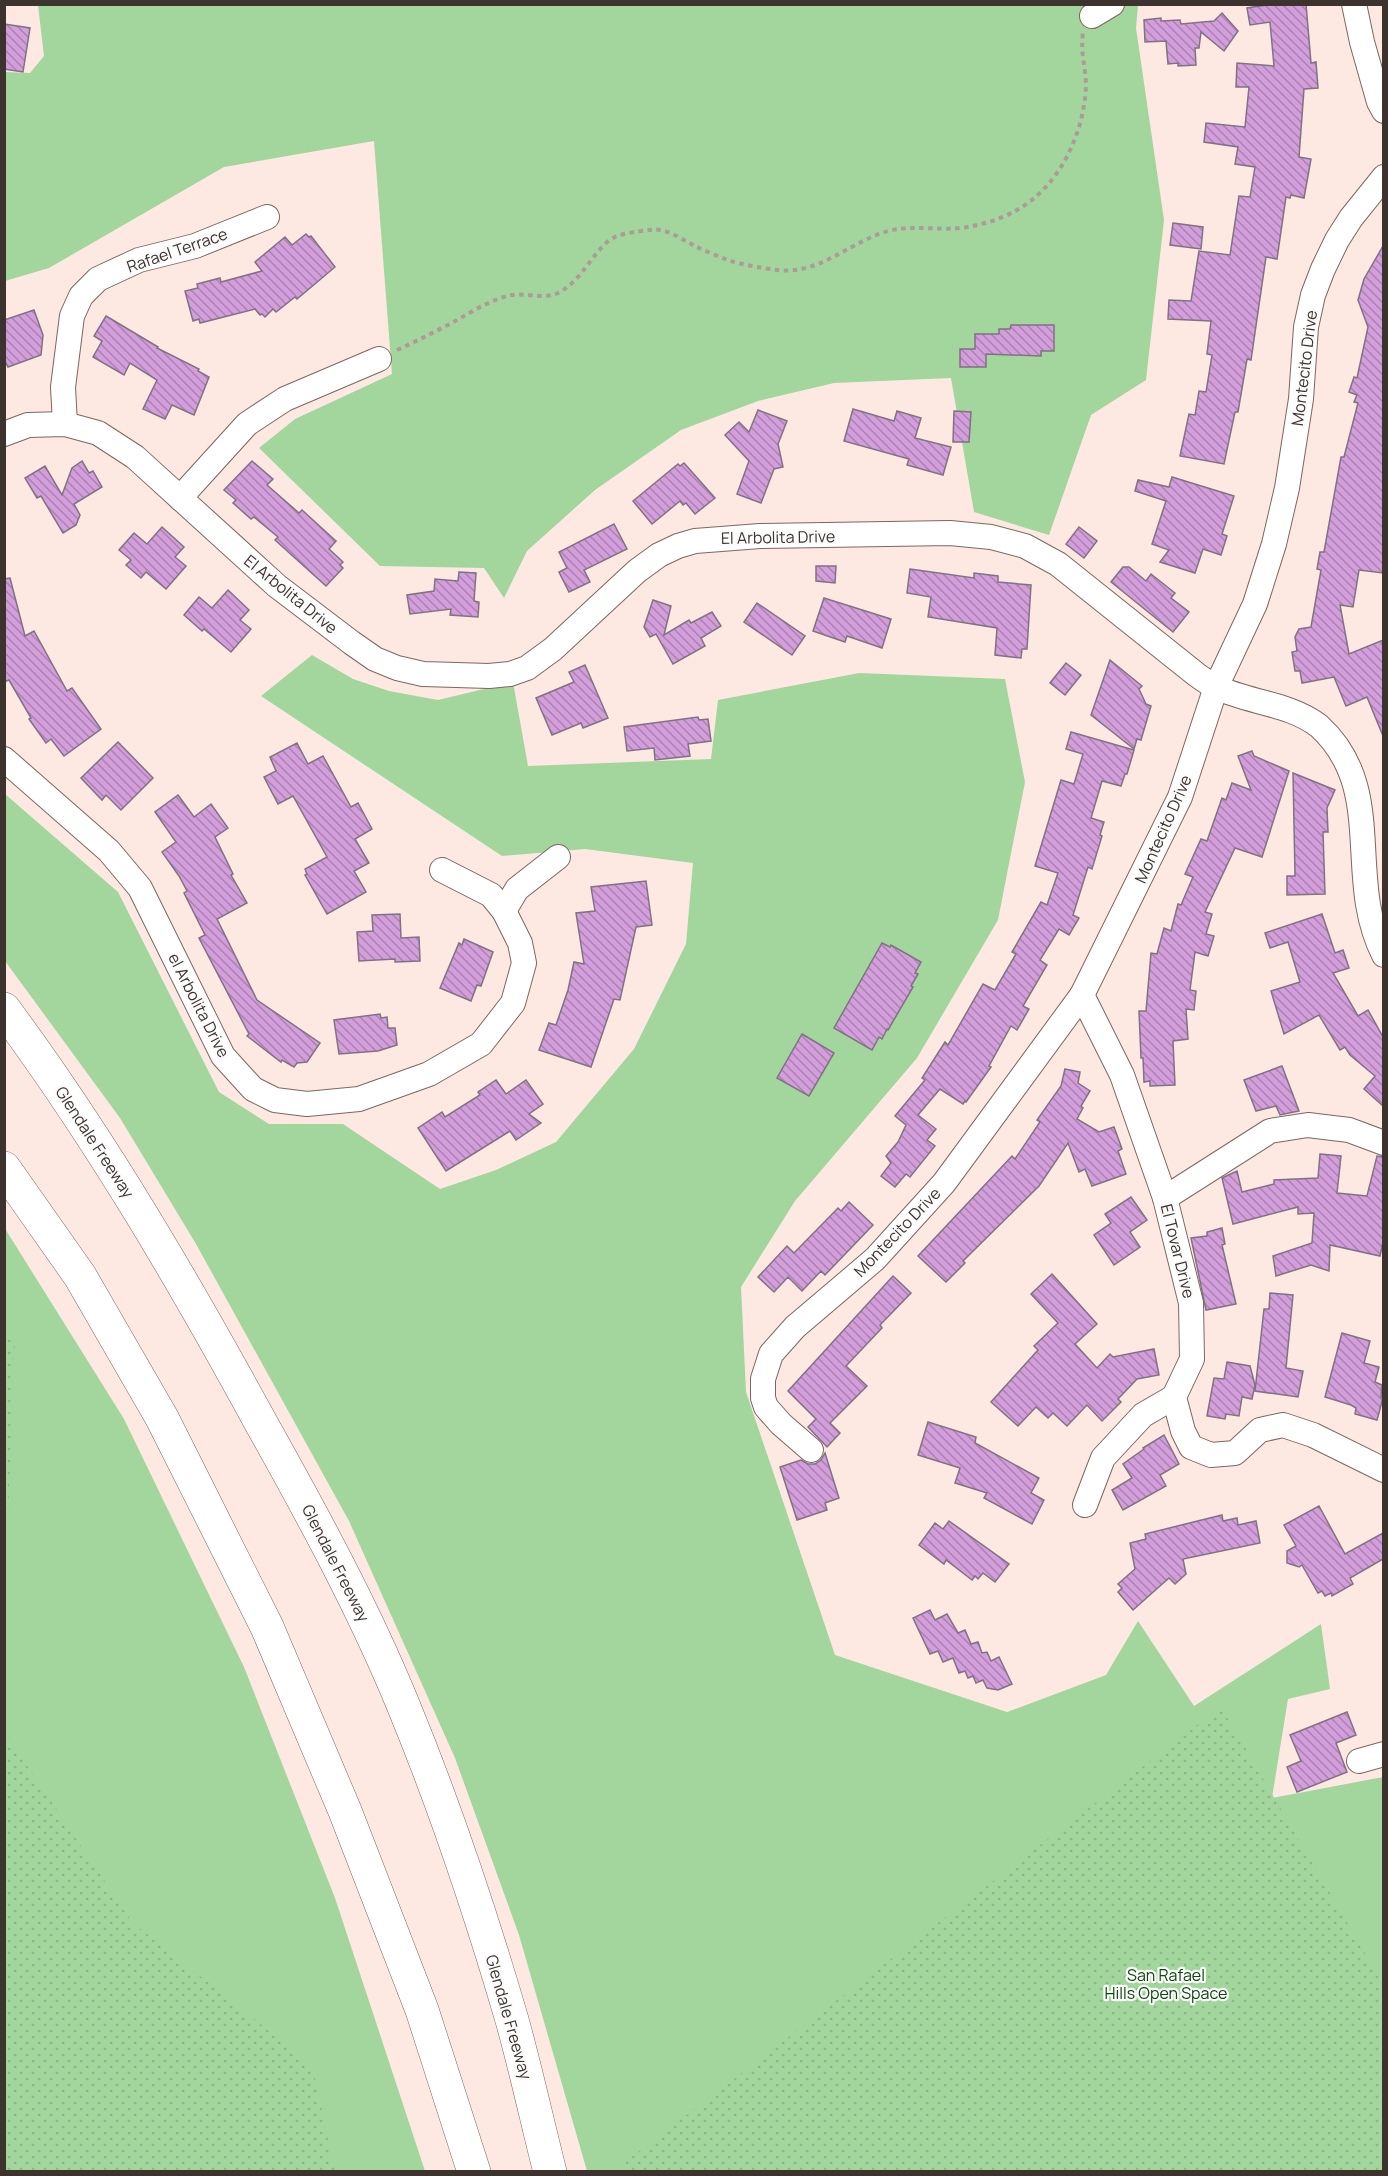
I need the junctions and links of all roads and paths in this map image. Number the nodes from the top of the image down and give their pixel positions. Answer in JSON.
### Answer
{"nodes":[{"id":1,"x":1354,"y":4,"type":"edge"},
{"id":2,"x":1102,"y":10,"type":"edge"},
{"id":3,"x":1383,"y":111,"type":"edge"},
{"id":4,"x":1383,"y":177,"type":"edge"},
{"id":5,"x":267,"y":217,"type":"dead end"},
{"id":6,"x":379,"y":359,"type":"joint"},
{"id":7,"x":65,"y":424,"type":"junction"},
{"id":8,"x":4,"y":434,"type":"edge"},
{"id":9,"x":181,"y":499,"type":"junction"},
{"id":10,"x":1216,"y":687,"type":"junction"},
{"id":11,"x":4,"y":759,"type":"edge"},
{"id":12,"x":558,"y":857,"type":"dead end"},
{"id":13,"x":442,"y":870,"type":"dead end"},
{"id":14,"x":504,"y":910,"type":"junction"},
{"id":15,"x":1383,"y":955,"type":"edge"},
{"id":16,"x":1082,"y":995,"type":"junction"},
{"id":17,"x":4,"y":1009,"type":"edge"},
{"id":18,"x":1383,"y":1143,"type":"edge"},
{"id":19,"x":4,"y":1168,"type":"edge"},
{"id":20,"x":1165,"y":1197,"type":"junction"},
{"id":21,"x":1173,"y":1397,"type":"junction"},
{"id":22,"x":811,"y":1450,"type":"dead end"},
{"id":23,"x":1383,"y":1470,"type":"edge"},
{"id":24,"x":1085,"y":1505,"type":"dead end"},
{"id":25,"x":1383,"y":1754,"type":"edge"},
{"id":26,"x":1359,"y":1761,"type":"dead end"},
{"id":27,"x":474,"y":2172,"type":"edge"},
{"id":28,"x":550,"y":2172,"type":"edge"}],
"edges":[{"from":1,"to":3,"type":"street"},
{"from":2,"to":6,"type":"path"},
{"from":4,"to":10,"type":"street","name":"Montecito Drive"},
{"from":5,"to":7,"type":"street","name":"Rafael Terrace"},
{"from":6,"to":9,"type":"street"},
{"from":7,"to":8,"type":"street"},
{"from":7,"to":9,"type":"street","name":"El Arbolita Drive"},
{"from":9,"to":10,"type":"street","name":"El Arbolita Drive"},
{"from":10,"to":15,"type":"street","name":"El Arbolita Drive"},
{"from":10,"to":16,"type":"street","name":"Montecito Drive"},
{"from":11,"to":14,"type":"street","name":"el Arbolita Drive"},
{"from":12,"to":14,"type":"street"},
{"from":13,"to":14,"type":"street","name":"el Arbolita Drive"},
{"from":16,"to":20,"type":"street","name":"El Tovar Drive"},
{"from":16,"to":22,"type":"street","name":"Montecito Drive"},
{"from":17,"to":28,"type":"highway","name":"Glendale Freeway"},
{"from":18,"to":20,"type":"street"},
{"from":19,"to":27,"type":"highway"},
{"from":20,"to":21,"type":"street","name":"El Tovar Drive"},
{"from":21,"to":23,"type":"street"},
{"from":21,"to":24,"type":"street"},
{"from":25,"to":26,"type":"street"}]}
